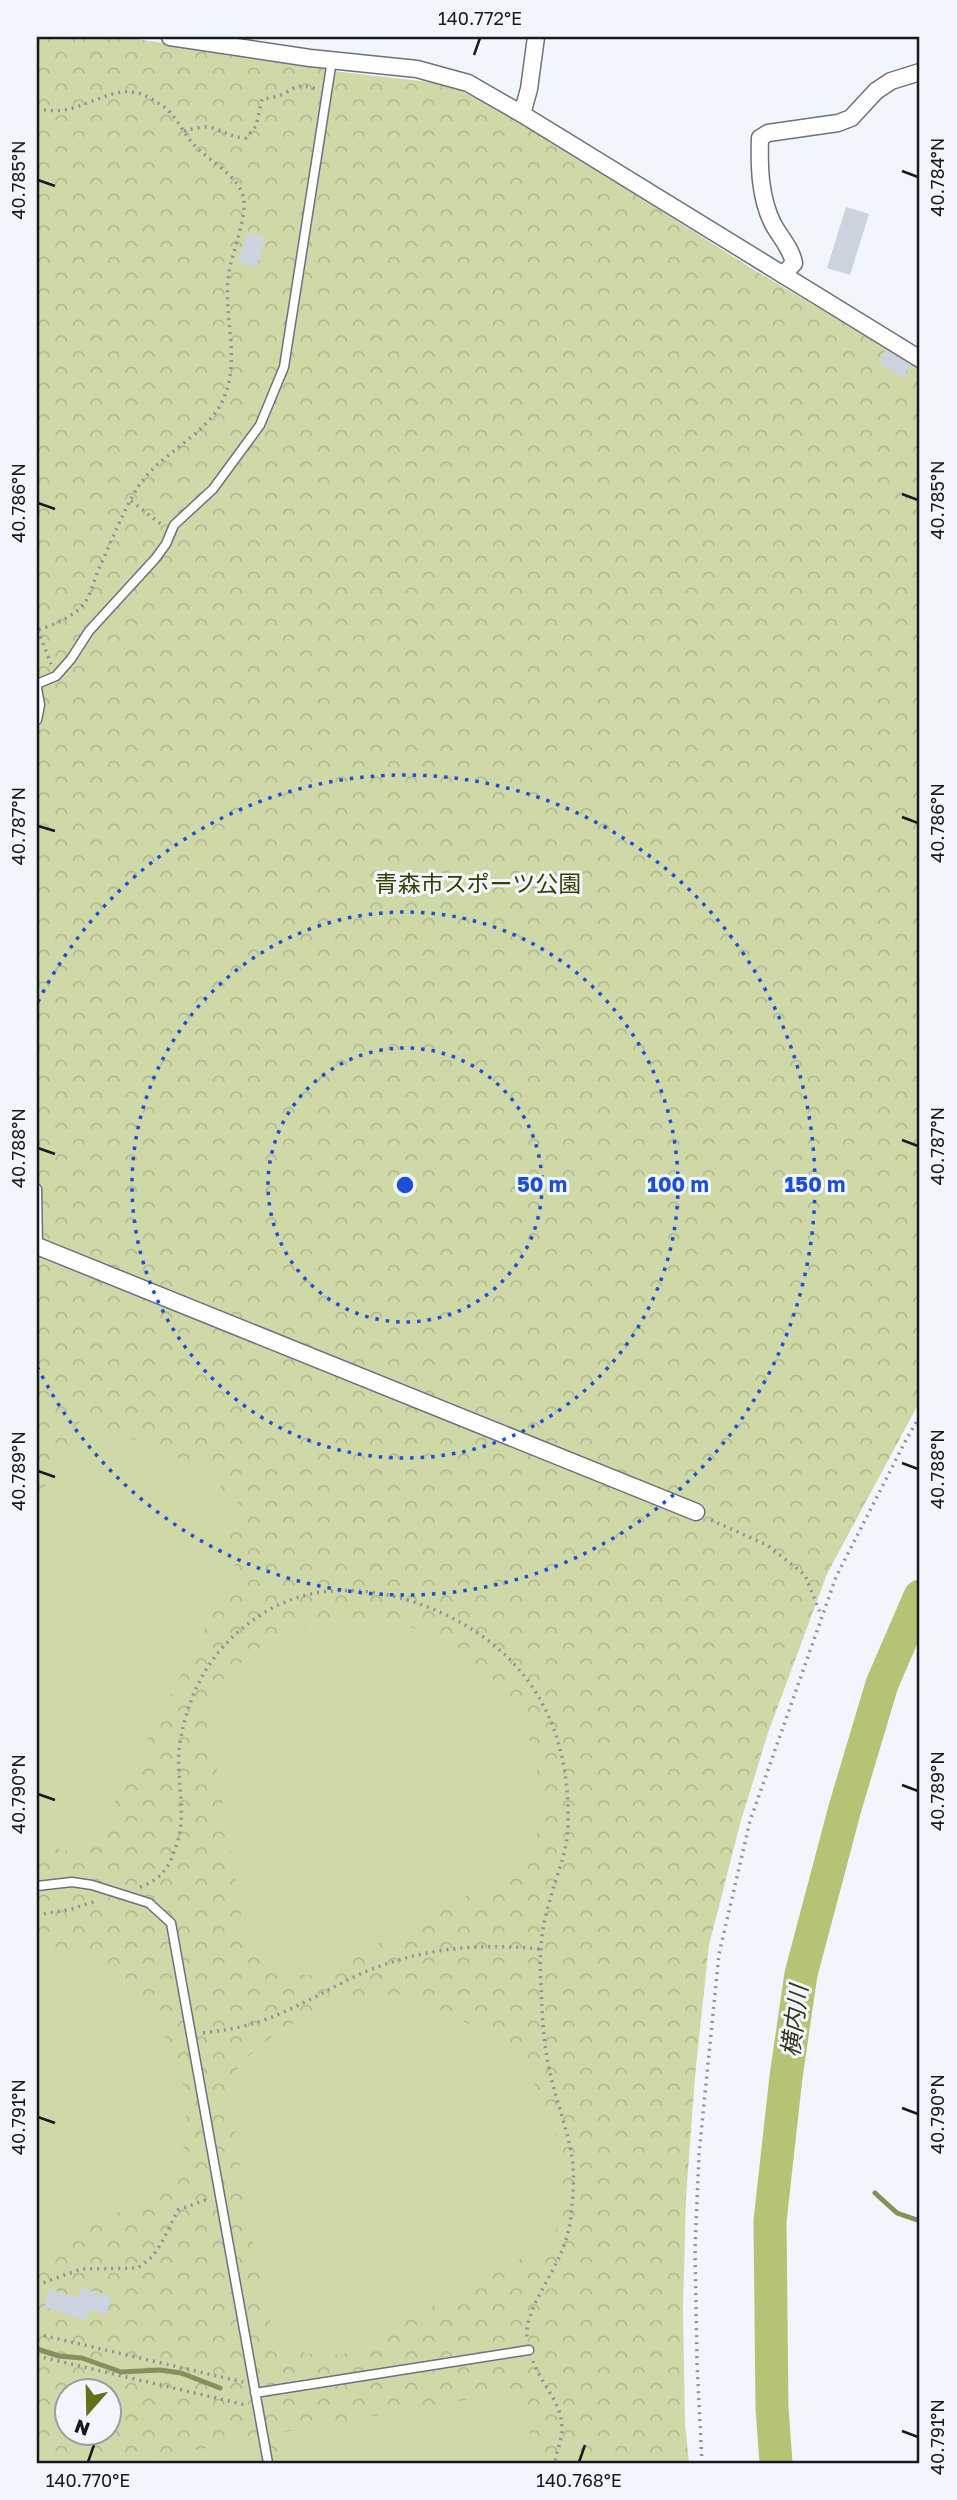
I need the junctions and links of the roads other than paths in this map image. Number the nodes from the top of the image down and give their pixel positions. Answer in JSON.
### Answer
{"nodes":[{"id":1,"x":170,"y":37,"type":"edge"},
{"id":2,"x":536,"y":37,"type":"edge"},
{"id":3,"x":332,"y":60,"type":"junction"},
{"id":4,"x":920,"y":72,"type":"edge"},
{"id":5,"x":522,"y":114,"type":"junction"},
{"id":6,"x":783,"y":275,"type":"junction"},
{"id":7,"x":920,"y":359,"type":"edge"},
{"id":8,"x":37,"y":686,"type":"edge"},
{"id":9,"x":37,"y":720,"type":"edge"},
{"id":10,"x":37,"y":1189,"type":"edge"},
{"id":11,"x":37,"y":1248,"type":"edge"},
{"id":12,"x":696,"y":1512,"type":"road end"},
{"id":13,"x":37,"y":1886,"type":"edge"},
{"id":14,"x":529,"y":2350,"type":"road end"},
{"id":15,"x":255,"y":2389,"type":"junction"},
{"id":16,"x":268,"y":2463,"type":"edge"}],
"edges":[{"from":1,"to":3,"type":"street"},
{"from":2,"to":5,"type":"street"},
{"from":3,"to":5,"type":"street"},
{"from":3,"to":8,"type":"lane"},
{"from":4,"to":6,"type":"street"},
{"from":5,"to":6,"type":"street"},
{"from":6,"to":7,"type":"street"},
{"from":8,"to":9,"type":"lane"},
{"from":10,"to":11,"type":"lane"},
{"from":11,"to":12,"type":"street"},
{"from":13,"to":15,"type":"lane"},
{"from":14,"to":15,"type":"lane"},
{"from":15,"to":16,"type":"lane"}]}
